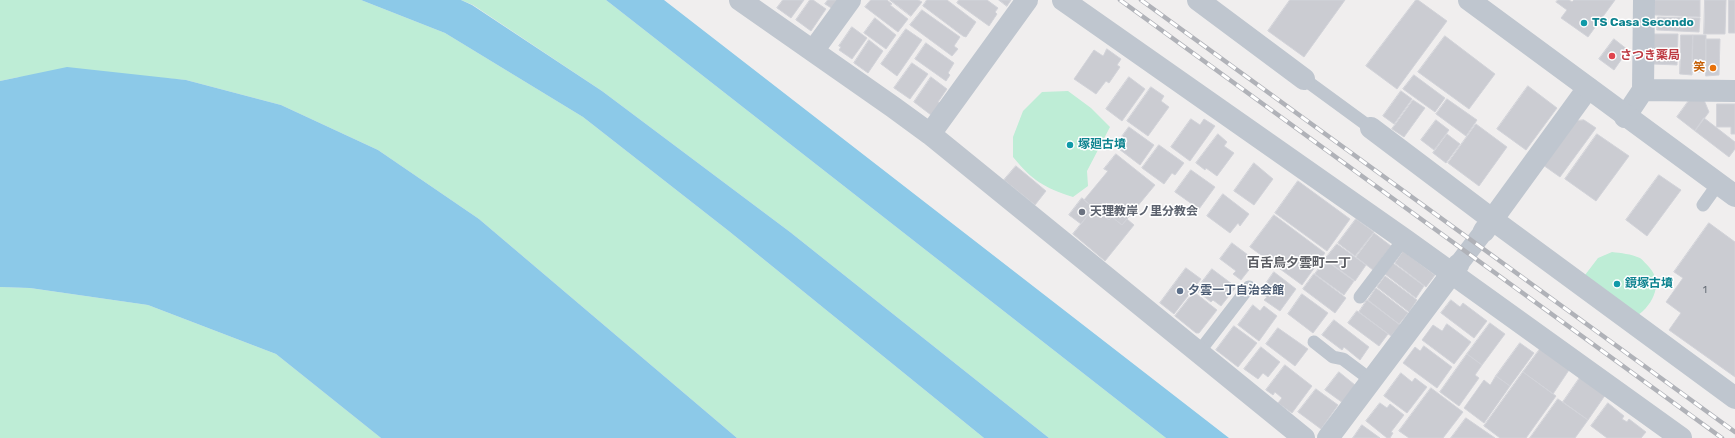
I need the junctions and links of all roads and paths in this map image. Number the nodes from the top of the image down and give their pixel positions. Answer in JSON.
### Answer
{"nodes":[{"id":1,"x":740,"y":0,"type":"edge"},
{"id":2,"x":850,"y":0,"type":"edge"},
{"id":3,"x":1027,"y":0,"type":"edge"},
{"id":4,"x":1063,"y":0,"type":"edge"},
{"id":5,"x":1198,"y":0,"type":"edge"},
{"id":6,"x":1469,"y":0,"type":"edge"},
{"id":7,"x":1644,"y":0,"type":"edge"},
{"id":8,"x":813,"y":51,"type":"junction"},
{"id":9,"x":1304,"y":79,"type":"joint"},
{"id":10,"x":1588,"y":88,"type":"junction"},
{"id":11,"x":1643,"y":90,"type":"junction"},
{"id":12,"x":1735,"y":91,"type":"edge"},
{"id":13,"x":1625,"y":117,"type":"junction"},
{"id":14,"x":1371,"y":128,"type":"joint"},
{"id":15,"x":930,"y":134,"type":"junction"},
{"id":16,"x":1718,"y":184,"type":"junction"},
{"id":17,"x":1735,"y":196,"type":"edge"},
{"id":18,"x":1702,"y":205,"type":"dead end"},
{"id":19,"x":1488,"y":225,"type":"junction"},
{"id":20,"x":1404,"y":239,"type":"junction"},
{"id":21,"x":1455,"y":269,"type":"junction"},
{"id":22,"x":1249,"y":287,"type":"dead end"},
{"id":23,"x":1360,"y":297,"type":"dead end"},
{"id":24,"x":1314,"y":342,"type":"dead end"},
{"id":25,"x":1199,"y":352,"type":"junction"},
{"id":26,"x":1371,"y":380,"type":"junction"},
{"id":27,"x":1735,"y":398,"type":"edge"},
{"id":28,"x":1673,"y":436,"type":"edge"},
{"id":29,"x":1304,"y":438,"type":"edge"},
{"id":30,"x":1328,"y":438,"type":"edge"}],
"edges":[{"from":1,"to":8,"type":"street"},
{"from":2,"to":8,"type":"street"},
{"from":3,"to":15,"type":"street"},
{"from":4,"to":20,"type":"street"},
{"from":5,"to":9,"type":"street"},
{"from":6,"to":10,"type":"street"},
{"from":7,"to":11,"type":"street"},
{"from":8,"to":15,"type":"street"},
{"from":9,"to":14,"type":"lane"},
{"from":10,"to":13,"type":"street"},
{"from":10,"to":19,"type":"street"},
{"from":11,"to":12,"type":"street"},
{"from":11,"to":13,"type":"street"},
{"from":13,"to":16,"type":"street"},
{"from":14,"to":19,"type":"street"},
{"from":15,"to":25,"type":"street"},
{"from":16,"to":17,"type":"street"},
{"from":16,"to":18,"type":"lane"},
{"from":19,"to":21,"type":"street"},
{"from":19,"to":27,"type":"street"},
{"from":20,"to":21,"type":"street"},
{"from":20,"to":23,"type":"lane"},
{"from":21,"to":26,"type":"street"},
{"from":21,"to":28,"type":"street"},
{"from":22,"to":25,"type":"lane"},
{"from":24,"to":26,"type":"lane"},
{"from":25,"to":29,"type":"street"},
{"from":26,"to":30,"type":"street"}]}
